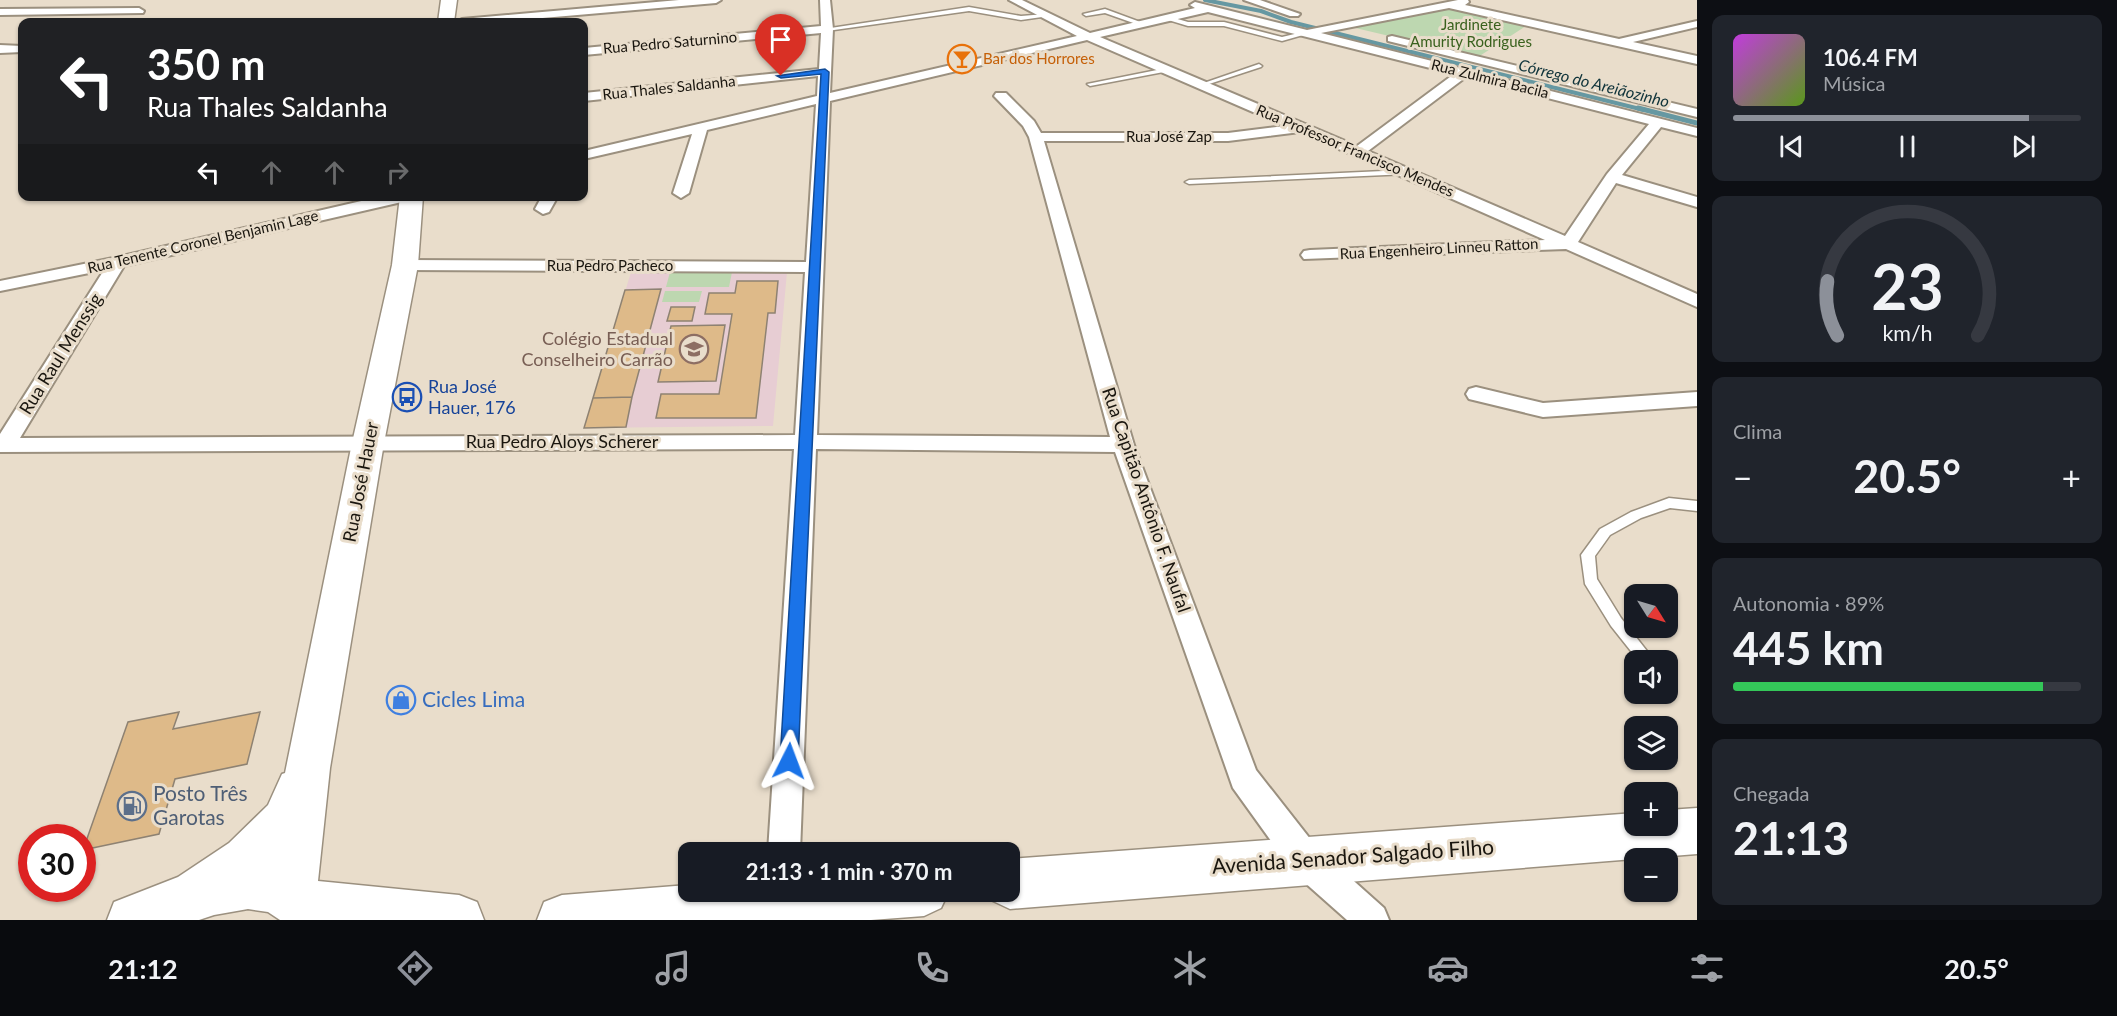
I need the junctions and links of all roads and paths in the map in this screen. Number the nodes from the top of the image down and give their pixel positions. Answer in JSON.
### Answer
{"nodes":[{"id":1,"x":30,"y":0,"type":"edge"},
{"id":2,"x":449,"y":0,"type":"edge"},
{"id":3,"x":716,"y":0,"type":"edge"},
{"id":4,"x":825,"y":0,"type":"edge"},
{"id":5,"x":1014,"y":0,"type":"edge"},
{"id":6,"x":1249,"y":0,"type":"edge"},
{"id":7,"x":1478,"y":0,"type":"edge"},
{"id":8,"x":1188,"y":3,"type":"dead end"},
{"id":9,"x":1450,"y":5,"type":"junction"},
{"id":10,"x":1210,"y":8,"type":"junction"},
{"id":11,"x":15,"y":11,"type":"junction"},
{"id":12,"x":140,"y":11,"type":"dead end"},
{"id":13,"x":0,"y":12,"type":"edge"},
{"id":14,"x":1086,"y":14,"type":"dead end"},
{"id":15,"x":1046,"y":16,"type":"junction"},
{"id":16,"x":447,"y":18,"type":"edge"},
{"id":17,"x":508,"y":18,"type":"edge"},
{"id":18,"x":1167,"y":18,"type":"junction"},
{"id":19,"x":0,"y":23,"type":"edge"},
{"id":20,"x":1141,"y":24,"type":"junction"},
{"id":21,"x":1697,"y":24,"type":"edge"},
{"id":22,"x":1340,"y":26,"type":"junction"},
{"id":23,"x":827,"y":29,"type":"junction"},
{"id":24,"x":1307,"y":33,"type":"junction"},
{"id":25,"x":1089,"y":37,"type":"junction"},
{"id":26,"x":1616,"y":42,"type":"junction"},
{"id":27,"x":0,"y":49,"type":"edge"},
{"id":28,"x":18,"y":49,"type":"edge"},
{"id":29,"x":588,"y":51,"type":"edge"},
{"id":30,"x":1697,"y":60,"type":"edge"},
{"id":31,"x":1259,"y":66,"type":"dead end"},
{"id":32,"x":1167,"y":70,"type":"junction"},
{"id":33,"x":825,"y":72,"type":"junction"},
{"id":34,"x":1464,"y":73,"type":"junction"},
{"id":35,"x":1090,"y":84,"type":"dead end"},
{"id":36,"x":1200,"y":85,"type":"junction"},
{"id":37,"x":1001,"y":96,"type":"dead end"},
{"id":38,"x":588,"y":97,"type":"edge"},
{"id":39,"x":824,"y":99,"type":"junction"},
{"id":40,"x":1697,"y":113,"type":"edge"},
{"id":41,"x":1658,"y":122,"type":"junction"},
{"id":42,"x":701,"y":127,"type":"junction"},
{"id":43,"x":1302,"y":128,"type":"junction"},
{"id":44,"x":1697,"y":132,"type":"edge"},
{"id":45,"x":1036,"y":136,"type":"junction"},
{"id":46,"x":1358,"y":152,"type":"junction"},
{"id":47,"x":588,"y":154,"type":"edge"},
{"id":48,"x":1405,"y":172,"type":"junction"},
{"id":49,"x":1612,"y":177,"type":"junction"},
{"id":50,"x":1189,"y":182,"type":"dead end"},
{"id":51,"x":681,"y":193,"type":"dead end"},
{"id":52,"x":384,"y":201,"type":"edge"},
{"id":53,"x":411,"y":201,"type":"edge"},
{"id":54,"x":1697,"y":202,"type":"edge"},
{"id":55,"x":1568,"y":244,"type":"junction"},
{"id":56,"x":1310,"y":255,"type":"dead end"},
{"id":57,"x":118,"y":262,"type":"junction"},
{"id":58,"x":405,"y":265,"type":"junction"},
{"id":59,"x":815,"y":267,"type":"junction"},
{"id":60,"x":0,"y":286,"type":"edge"},
{"id":61,"x":1697,"y":300,"type":"edge"},
{"id":62,"x":1476,"y":394,"type":"dead end"},
{"id":63,"x":1697,"y":399,"type":"edge"},
{"id":64,"x":806,"y":442,"type":"junction"},
{"id":65,"x":368,"y":443,"type":"junction"},
{"id":66,"x":2,"y":445,"type":"edge"},
{"id":67,"x":1123,"y":445,"type":"junction"},
{"id":68,"x":1697,"y":506,"type":"edge"},
{"id":69,"x":1639,"y":650,"type":"edge"},
{"id":70,"x":308,"y":768,"type":"junction"},
{"id":71,"x":1697,"y":831,"type":"edge"},
{"id":72,"x":785,"y":842,"type":"edge"},
{"id":73,"x":1306,"y":861,"type":"junction"},
{"id":74,"x":1020,"y":883,"type":"edge"},
{"id":75,"x":185,"y":901,"type":"junction"},
{"id":76,"x":752,"y":902,"type":"edge"},
{"id":77,"x":295,"y":907,"type":"edge"},
{"id":78,"x":669,"y":916,"type":"edge"},
{"id":79,"x":132,"y":920,"type":"edge"},
{"id":80,"x":459,"y":920,"type":"edge"},
{"id":81,"x":562,"y":920,"type":"edge"},
{"id":82,"x":1372,"y":920,"type":"edge"}],
"edges":[{"from":1,"to":11,"type":"street"},
{"from":2,"to":16,"type":"main road"},
{"from":3,"to":17,"type":"street"},
{"from":4,"to":23,"type":"street"},
{"from":5,"to":15,"type":"street","name":"Rua Professor Francisco Mendes"},
{"from":6,"to":22,"type":"street","name":"Rua Zulmira Bacila"},
{"from":7,"to":9,"type":"street"},
{"from":8,"to":10,"type":"street","name":"Rua Zulmira Bacila"},
{"from":9,"to":22,"type":"street"},
{"from":9,"to":26,"type":"street"},
{"from":10,"to":18,"type":"street"},
{"from":10,"to":24,"type":"street","name":"Rua Zulmira Bacila"},
{"from":11,"to":12,"type":"street"},
{"from":11,"to":13,"type":"street"},
{"from":11,"to":19,"type":"street"},
{"from":14,"to":20,"type":"lane"},
{"from":15,"to":23,"type":"lane"},
{"from":15,"to":25,"type":"street","name":"Rua Professor Francisco Mendes"},
{"from":18,"to":20,"type":"street"},
{"from":18,"to":24,"type":"lane"},
{"from":20,"to":25,"type":"street"},
{"from":21,"to":26,"type":"street"},
{"from":22,"to":24,"type":"street"},
{"from":22,"to":40,"type":"street","name":"Rua Zulmira Bacila"},
{"from":23,"to":29,"type":"street","name":"Rua Pedro Saturnino"},
{"from":23,"to":33,"type":"street"},
{"from":24,"to":34,"type":"street","name":"Rua Zulmira Bacila"},
{"from":25,"to":32,"type":"street","name":"Rua Professor Francisco Mendes"},
{"from":25,"to":39,"type":"street"},
{"from":26,"to":30,"type":"street"},
{"from":27,"to":28,"type":"street"},
{"from":31,"to":36,"type":"lane"},
{"from":32,"to":35,"type":"lane"},
{"from":32,"to":36,"type":"street","name":"Rua Professor Francisco Mendes"},
{"from":33,"to":38,"type":"street","name":"Rua Thales Saldanha"},
{"from":33,"to":39,"type":"street"},
{"from":34,"to":41,"type":"street","name":"Rua Zulmira Bacila"},
{"from":34,"to":46,"type":"street"},
{"from":36,"to":43,"type":"street","name":"Rua Professor Francisco Mendes"},
{"from":37,"to":45,"type":"street","name":"Rua Capitão Antônio F. Naufal"},
{"from":39,"to":42,"type":"street"},
{"from":39,"to":59,"type":"street"},
{"from":41,"to":44,"type":"street","name":"Rua Zulmira Bacila"},
{"from":41,"to":49,"type":"street"},
{"from":42,"to":47,"type":"street"},
{"from":42,"to":51,"type":"street"},
{"from":43,"to":45,"type":"street","name":"Rua José Zap"},
{"from":43,"to":46,"type":"street","name":"Rua Professor Francisco Mendes"},
{"from":45,"to":67,"type":"street","name":"Rua Capitão Antônio F. Naufal"},
{"from":46,"to":48,"type":"street","name":"Rua Professor Francisco Mendes"},
{"from":48,"to":50,"type":"lane"},
{"from":48,"to":55,"type":"street","name":"Rua Professor Francisco Mendes"},
{"from":49,"to":54,"type":"street"},
{"from":49,"to":55,"type":"street"},
{"from":52,"to":57,"type":"street","name":"Rua Tenente Coronel Benjamin Lage"},
{"from":53,"to":58,"type":"main road","name":"Rua José Hauer"},
{"from":55,"to":56,"type":"street","name":"Rua Engenheiro Linneu Ratton"},
{"from":55,"to":61,"type":"street","name":"Rua Professor Francisco Mendes"},
{"from":57,"to":60,"type":"street","name":"Rua Tenente Coronel Benjamin Lage"},
{"from":57,"to":66,"type":"street","name":"Rua Raul Menssig"},
{"from":58,"to":59,"type":"street","name":"Rua Pedro Pacheco"},
{"from":58,"to":65,"type":"main road","name":"Rua José Hauer"},
{"from":59,"to":64,"type":"street"},
{"from":62,"to":63,"type":"street"},
{"from":64,"to":65,"type":"street","name":"Rua Pedro Aloys Scherer"},
{"from":64,"to":67,"type":"street","name":"Rua Pedro Aloys Scherer"},
{"from":64,"to":72,"type":"street"},
{"from":65,"to":66,"type":"street","name":"Rua Pedro Aloys Scherer"},
{"from":65,"to":70,"type":"main road","name":"Rua José Hauer"},
{"from":67,"to":73,"type":"street","name":"Rua Capitão Antônio F. Naufal"},
{"from":68,"to":69,"type":"lane"},
{"from":70,"to":75,"type":"main road","name":"Rua José Hauer"},
{"from":70,"to":77,"type":"main road","name":"Rua José Hauer"},
{"from":71,"to":73,"type":"main road","name":"Avenida Senador Salgado Filho"},
{"from":73,"to":74,"type":"main road","name":"Avenida Senador Salgado Filho"},
{"from":73,"to":82,"type":"street","name":"Rua Capitão Antônio F. Naufal"},
{"from":75,"to":77,"type":"main road"},
{"from":75,"to":79,"type":"main road"},
{"from":76,"to":78,"type":"main road"},
{"from":77,"to":80,"type":"main road"},
{"from":78,"to":81,"type":"main road"}]}
